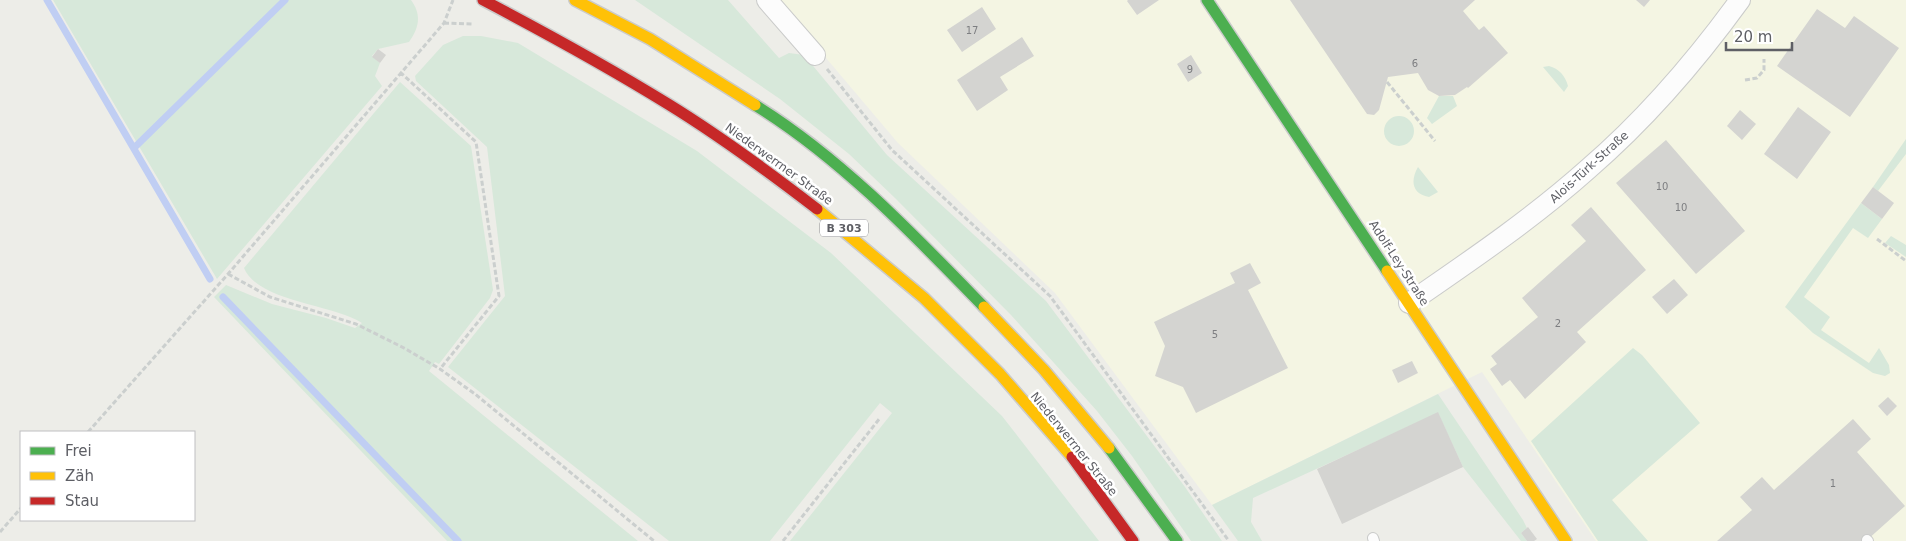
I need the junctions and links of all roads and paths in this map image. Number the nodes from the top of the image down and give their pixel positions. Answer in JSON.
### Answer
{"nodes":[{"id":1,"x":453,"y":0,"type":"edge"},
{"id":2,"x":483,"y":0,"type":"edge"},
{"id":3,"x":575,"y":0,"type":"edge"},
{"id":4,"x":768,"y":0,"type":"edge"},
{"id":5,"x":1207,"y":0,"type":"edge"},
{"id":6,"x":1740,"y":0,"type":"edge"},
{"id":7,"x":600,"y":7,"type":"edge"},
{"id":8,"x":815,"y":55,"type":"joint"},
{"id":9,"x":1764,"y":59,"type":"dead end"},
{"id":10,"x":400,"y":72,"type":"junction"},
{"id":11,"x":1744,"y":80,"type":"dead end"},
{"id":12,"x":1387,"y":82,"type":"dead end"},
{"id":13,"x":1435,"y":141,"type":"dead end"},
{"id":14,"x":1877,"y":239,"type":"dead end"},
{"id":15,"x":1906,"y":261,"type":"edge"},
{"id":16,"x":228,"y":274,"type":"junction"},
{"id":17,"x":1409,"y":303,"type":"junction"},
{"id":18,"x":440,"y":370,"type":"junction"},
{"id":19,"x":880,"y":418,"type":"dead end"},
{"id":20,"x":89,"y":431,"type":"edge"},
{"id":21,"x":20,"y":509,"type":"edge"},
{"id":22,"x":0,"y":532,"type":"edge"},
{"id":23,"x":654,"y":541,"type":"edge"},
{"id":24,"x":783,"y":541,"type":"edge"},
{"id":25,"x":1133,"y":541,"type":"edge"},
{"id":26,"x":1177,"y":541,"type":"edge"},
{"id":27,"x":1229,"y":541,"type":"edge"},
{"id":28,"x":1566,"y":541,"type":"edge"}],
"edges":[{"from":1,"to":10,"type":"path"},
{"from":2,"to":25,"type":"main road","name":"Niederwerrner Straße","number":"B 303"},
{"from":3,"to":7,"type":"main road","name":"Niederwerrner Straße","number":"B 303"},
{"from":4,"to":8,"type":"street"},
{"from":5,"to":17,"type":"main road","name":"Adolf-Ley-Straße"},
{"from":6,"to":17,"type":"street","name":"Alois-Türk-Straße"},
{"from":7,"to":26,"type":"main road","name":"Niederwerrner Straße","number":"B 303"},
{"from":8,"to":27,"type":"path"},
{"from":9,"to":11,"type":"path"},
{"from":10,"to":16,"type":"path"},
{"from":10,"to":18,"type":"path"},
{"from":12,"to":13,"type":"path"},
{"from":14,"to":15,"type":"path"},
{"from":16,"to":18,"type":"path"},
{"from":16,"to":20,"type":"path"},
{"from":17,"to":28,"type":"main road","name":"Adolf-Ley-Straße"},
{"from":18,"to":23,"type":"path"},
{"from":19,"to":24,"type":"path"},
{"from":21,"to":22,"type":"path"}]}
